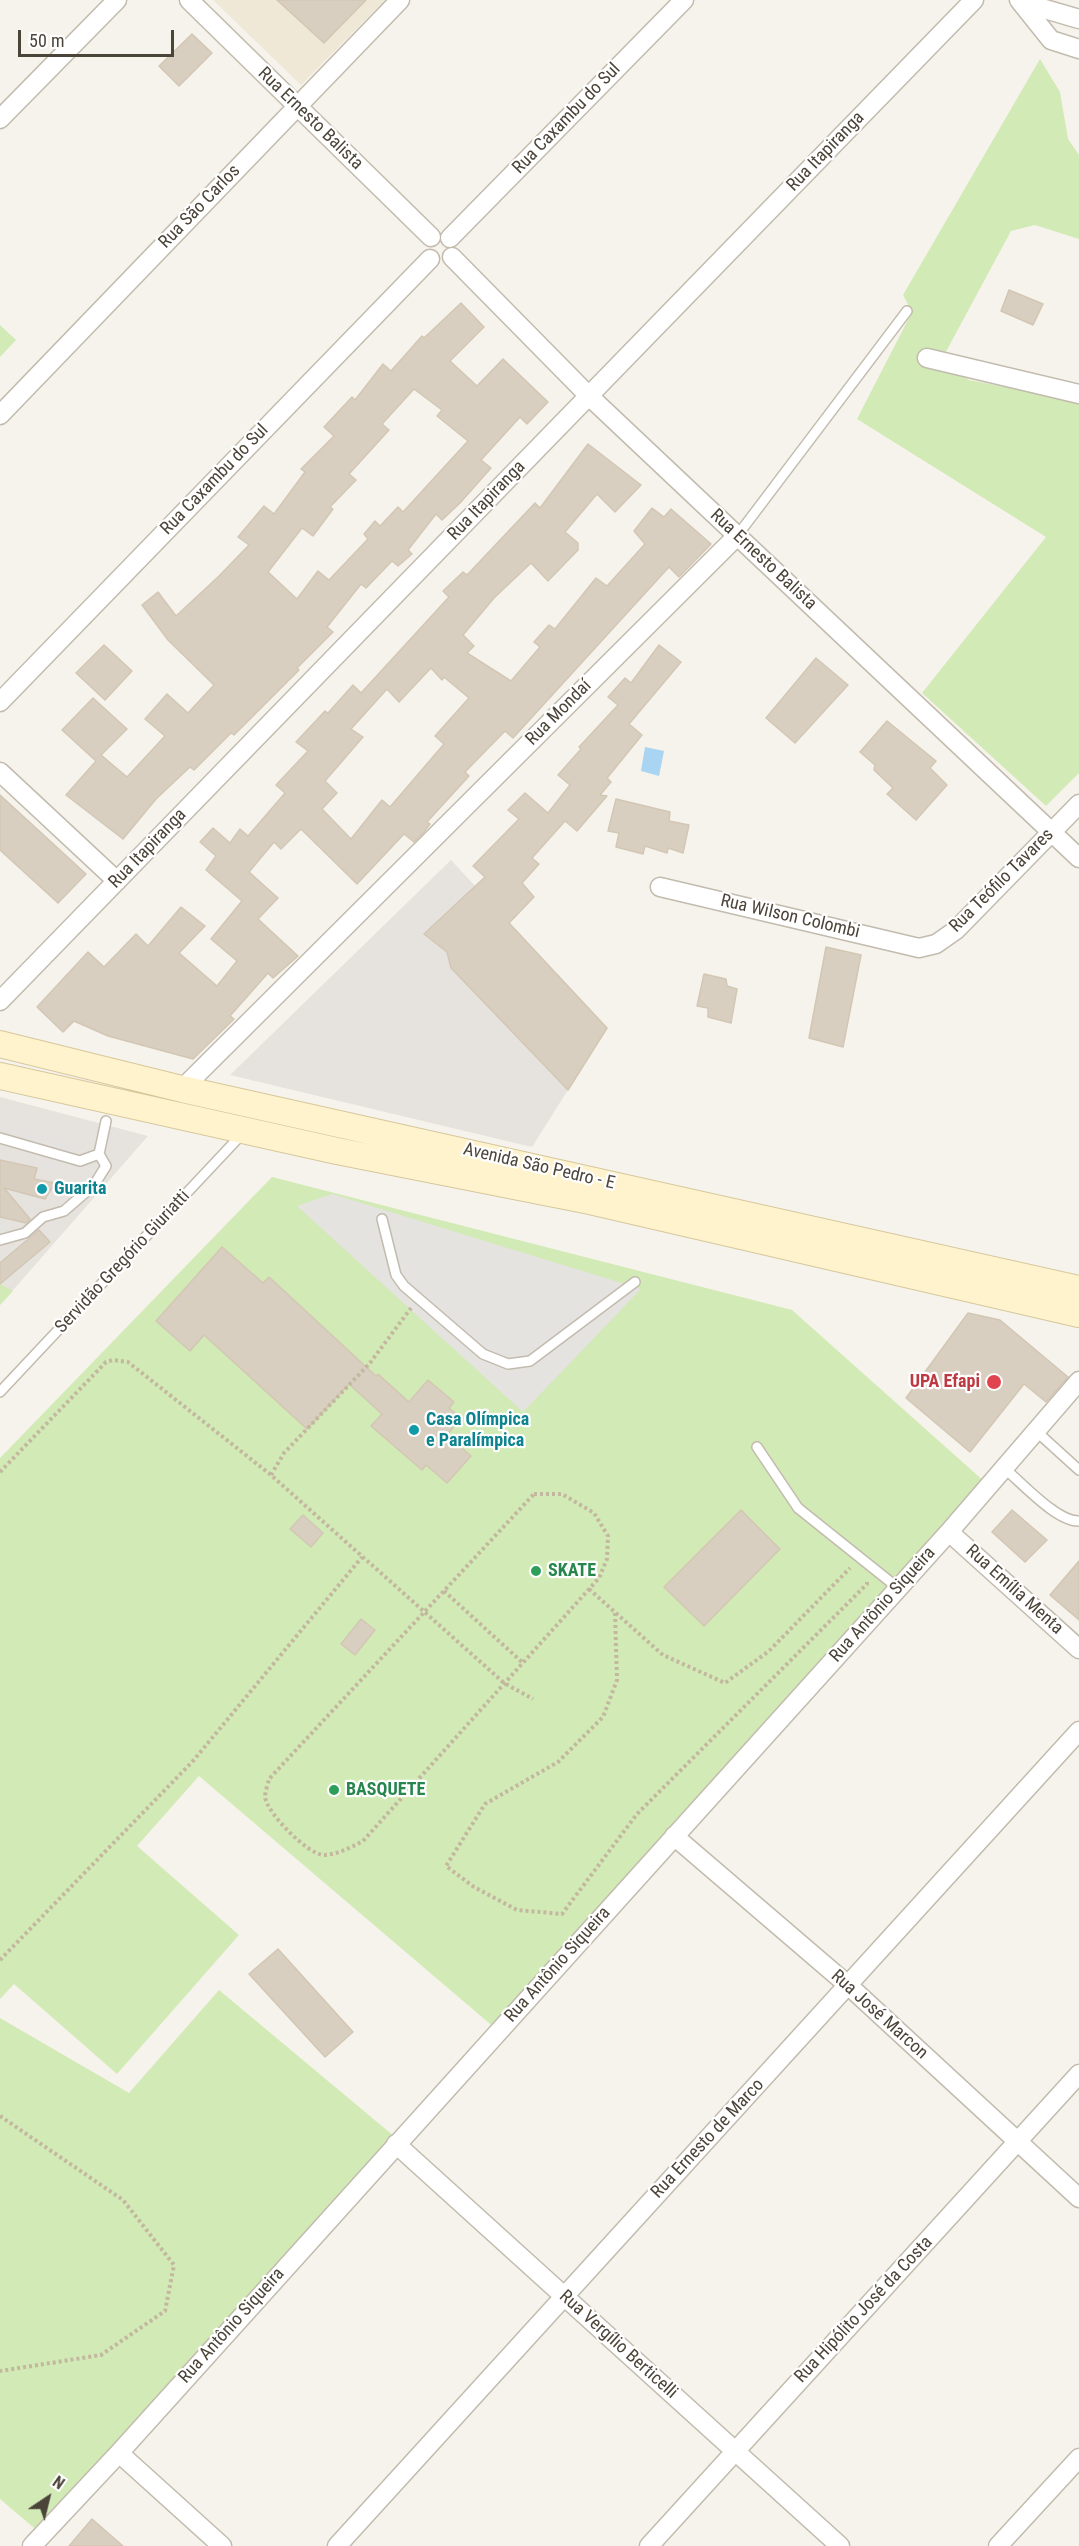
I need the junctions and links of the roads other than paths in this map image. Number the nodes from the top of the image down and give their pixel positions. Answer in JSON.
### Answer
{"nodes":[{"id":1,"x":117,"y":0,"type":"edge"},
{"id":2,"x":189,"y":0,"type":"edge"},
{"id":3,"x":400,"y":0,"type":"edge"},
{"id":4,"x":684,"y":0,"type":"edge"},
{"id":5,"x":974,"y":0,"type":"edge"},
{"id":6,"x":1020,"y":1,"type":"edge"},
{"id":7,"x":1079,"y":19,"type":"edge"},
{"id":8,"x":1079,"y":49,"type":"edge"},
{"id":9,"x":297,"y":106,"type":"junction"},
{"id":10,"x":0,"y":118,"type":"edge"},
{"id":11,"x":431,"y":237,"type":"junction"},
{"id":12,"x":450,"y":238,"type":"junction"},
{"id":13,"x":452,"y":257,"type":"junction"},
{"id":14,"x":430,"y":259,"type":"junction"},
{"id":15,"x":907,"y":311,"type":"dead end"},
{"id":16,"x":927,"y":358,"type":"dead end"},
{"id":17,"x":1079,"y":394,"type":"edge"},
{"id":18,"x":589,"y":396,"type":"junction"},
{"id":19,"x":0,"y":415,"type":"edge"},
{"id":20,"x":737,"y":536,"type":"junction"},
{"id":21,"x":0,"y":702,"type":"edge"},
{"id":22,"x":0,"y":772,"type":"edge"},
{"id":23,"x":1079,"y":804,"type":"edge"},
{"id":24,"x":1051,"y":833,"type":"junction"},
{"id":25,"x":1079,"y":858,"type":"edge"},
{"id":26,"x":117,"y":881,"type":"junction"},
{"id":27,"x":660,"y":887,"type":"dead end"},
{"id":28,"x":920,"y":948,"type":"joint"},
{"id":29,"x":0,"y":1001,"type":"edge"},
{"id":30,"x":0,"y":1044,"type":"edge"},
{"id":31,"x":0,"y":1076,"type":"edge"},
{"id":32,"x":182,"y":1089,"type":"junction"},
{"id":33,"x":106,"y":1121,"type":"dead end"},
{"id":34,"x":245,"y":1131,"type":"junction"},
{"id":35,"x":0,"y":1138,"type":"edge"},
{"id":36,"x":99,"y":1154,"type":"junction"},
{"id":37,"x":382,"y":1219,"type":"dead end"},
{"id":38,"x":0,"y":1240,"type":"edge"},
{"id":39,"x":635,"y":1282,"type":"dead end"},
{"id":40,"x":1079,"y":1289,"type":"edge"},
{"id":41,"x":1079,"y":1314,"type":"edge"},
{"id":42,"x":1079,"y":1381,"type":"edge"},
{"id":43,"x":0,"y":1392,"type":"edge"},
{"id":44,"x":1036,"y":1431,"type":"junction"},
{"id":45,"x":757,"y":1447,"type":"dead end"},
{"id":46,"x":1004,"y":1468,"type":"junction"},
{"id":47,"x":1079,"y":1470,"type":"edge"},
{"id":48,"x":1079,"y":1521,"type":"edge"},
{"id":49,"x":949,"y":1532,"type":"junction"},
{"id":50,"x":898,"y":1588,"type":"junction"},
{"id":51,"x":1079,"y":1649,"type":"edge"},
{"id":52,"x":1079,"y":1731,"type":"edge"},
{"id":53,"x":675,"y":1836,"type":"junction"},
{"id":54,"x":849,"y":1986,"type":"junction"},
{"id":55,"x":1079,"y":2074,"type":"edge"},
{"id":56,"x":1018,"y":2142,"type":"junction"},
{"id":57,"x":396,"y":2144,"type":"junction"},
{"id":58,"x":1079,"y":2198,"type":"edge"},
{"id":59,"x":563,"y":2295,"type":"junction"},
{"id":60,"x":735,"y":2451,"type":"junction"},
{"id":61,"x":119,"y":2453,"type":"junction"},
{"id":62,"x":1075,"y":2470,"type":"edge"},
{"id":63,"x":32,"y":2546,"type":"edge"},
{"id":64,"x":222,"y":2546,"type":"edge"},
{"id":65,"x":337,"y":2546,"type":"edge"},
{"id":66,"x":649,"y":2546,"type":"edge"},
{"id":67,"x":840,"y":2546,"type":"edge"},
{"id":68,"x":998,"y":2546,"type":"edge"}],
"edges":[{"from":1,"to":10,"type":"street"},
{"from":2,"to":9,"type":"street","name":"Rua Ernesto Balista"},
{"from":3,"to":9,"type":"street","name":"Rua São Carlos"},
{"from":4,"to":12,"type":"street","name":"Rua Caxambu do Sul"},
{"from":5,"to":18,"type":"street","name":"Rua Itapiranga"},
{"from":6,"to":7,"type":"street"},
{"from":6,"to":8,"type":"street"},
{"from":9,"to":11,"type":"street","name":"Rua Ernesto Balista"},
{"from":9,"to":19,"type":"street","name":"Rua São Carlos"},
{"from":11,"to":12,"type":"street"},
{"from":11,"to":14,"type":"street"},
{"from":12,"to":13,"type":"street"},
{"from":13,"to":14,"type":"street"},
{"from":13,"to":18,"type":"street","name":"Rua Ernesto Balista"},
{"from":14,"to":21,"type":"street","name":"Rua Caxambu do Sul"},
{"from":15,"to":20,"type":"lane","name":"Rua Mondaí"},
{"from":16,"to":17,"type":"street"},
{"from":18,"to":20,"type":"street","name":"Rua Ernesto Balista"},
{"from":18,"to":26,"type":"street","name":"Rua Itapiranga"},
{"from":20,"to":24,"type":"street","name":"Rua Ernesto Balista"},
{"from":20,"to":32,"type":"street","name":"Rua Mondaí"},
{"from":22,"to":26,"type":"street"},
{"from":23,"to":24,"type":"street","name":"Rua Teófilo Tavares"},
{"from":24,"to":25,"type":"street","name":"Rua Ernesto Balista"},
{"from":24,"to":28,"type":"street","name":"Rua Teófilo Tavares"},
{"from":26,"to":29,"type":"street","name":"Rua Itapiranga"},
{"from":27,"to":28,"type":"street","name":"Rua Wilson Colombi"},
{"from":30,"to":32,"type":"main road","name":"Avenida São Pedro - E"},
{"from":31,"to":34,"type":"main road","name":"Avenida São Pedro - E"},
{"from":32,"to":40,"type":"main road","name":"Avenida São Pedro - E"},
{"from":33,"to":36,"type":"lane"},
{"from":34,"to":41,"type":"main road","name":"Avenida São Pedro - E"},
{"from":34,"to":43,"type":"lane","name":"Servidão Gregório Giuriatti"},
{"from":35,"to":36,"type":"lane"},
{"from":36,"to":38,"type":"lane"},
{"from":37,"to":39,"type":"lane"},
{"from":42,"to":44,"type":"street","name":"Rua Antônio Siqueira"},
{"from":44,"to":46,"type":"street","name":"Rua Antônio Siqueira"},
{"from":44,"to":47,"type":"lane"},
{"from":45,"to":50,"type":"lane"},
{"from":46,"to":48,"type":"lane"},
{"from":46,"to":49,"type":"street","name":"Rua Antônio Siqueira"},
{"from":49,"to":50,"type":"street","name":"Rua Antônio Siqueira"},
{"from":49,"to":51,"type":"street","name":"Rua Emília Menta"},
{"from":50,"to":53,"type":"street","name":"Rua Antônio Siqueira"},
{"from":52,"to":54,"type":"street","name":"Rua Ernesto de Marco"},
{"from":53,"to":54,"type":"street","name":"Rua José Marcon"},
{"from":53,"to":57,"type":"street","name":"Rua Antônio Siqueira"},
{"from":54,"to":56,"type":"street","name":"Rua José Marcon"},
{"from":54,"to":59,"type":"street","name":"Rua Ernesto de Marco"},
{"from":55,"to":56,"type":"street","name":"Rua Hipólito José da Costa"},
{"from":56,"to":58,"type":"street","name":"Rua José Marcon"},
{"from":56,"to":60,"type":"street","name":"Rua Hipólito José da Costa"},
{"from":57,"to":59,"type":"street","name":"Rua Vergílio Berticelli"},
{"from":57,"to":61,"type":"street","name":"Rua Antônio Siqueira"},
{"from":59,"to":60,"type":"street","name":"Rua Vergílio Berticelli"},
{"from":59,"to":65,"type":"street","name":"Rua Ernesto de Marco"},
{"from":60,"to":66,"type":"street","name":"Rua Hipólito José da Costa"},
{"from":60,"to":67,"type":"street","name":"Rua Vergílio Berticelli"},
{"from":61,"to":63,"type":"street","name":"Rua Antônio Siqueira"},
{"from":61,"to":64,"type":"street"},
{"from":62,"to":68,"type":"street"}]}
